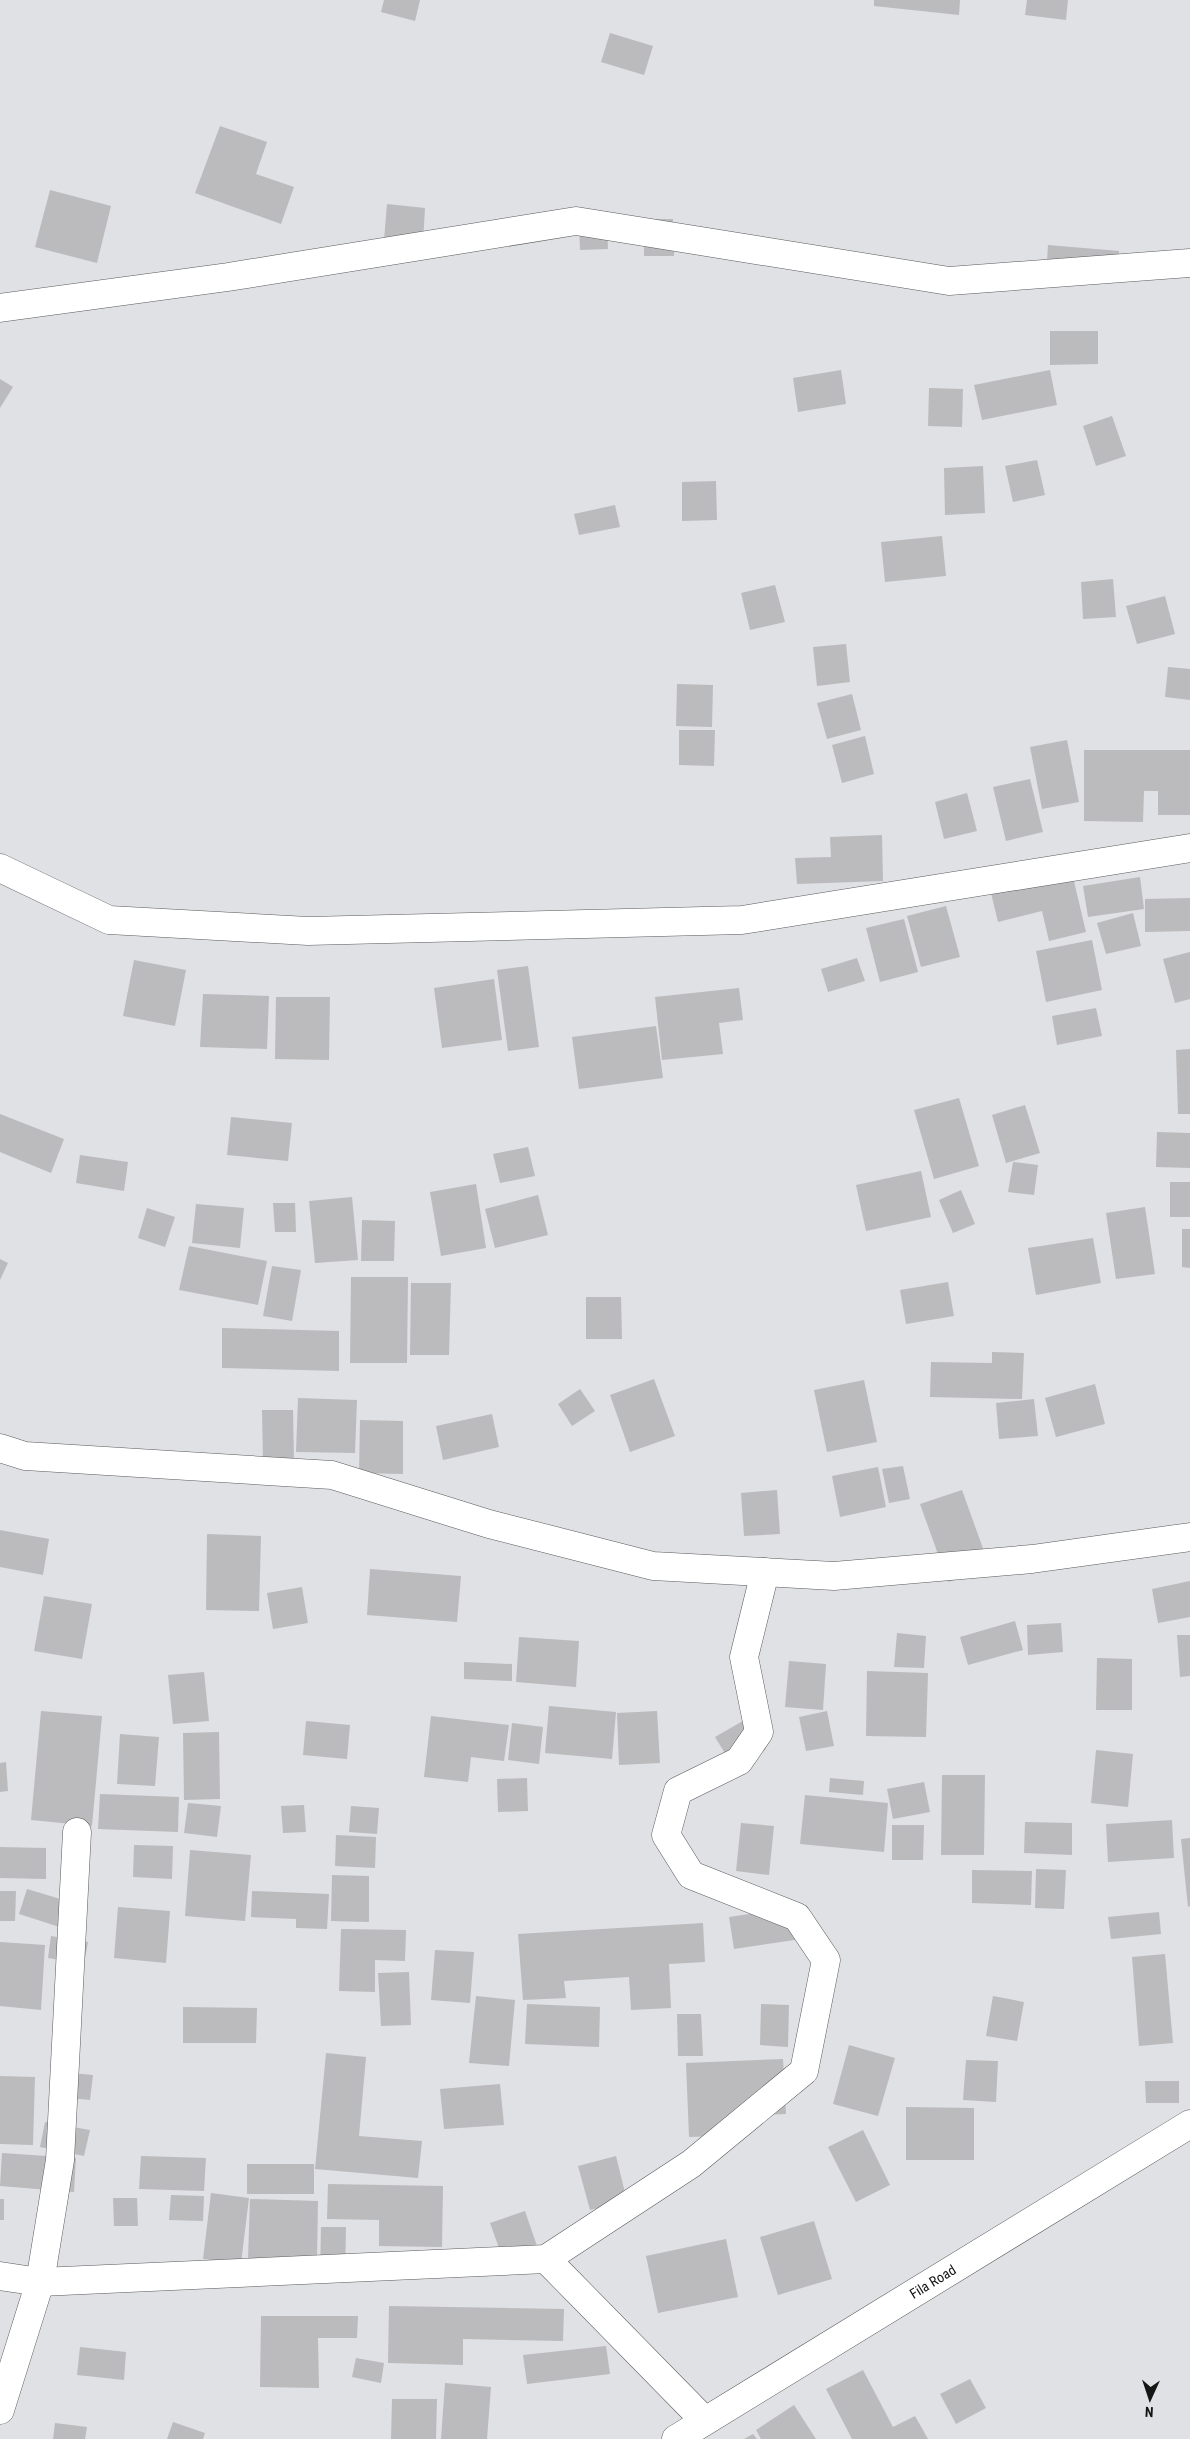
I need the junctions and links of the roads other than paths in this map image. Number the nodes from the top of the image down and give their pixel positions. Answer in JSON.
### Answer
{"nodes":[{"id":1,"x":1190,"y":263,"type":"edge"},
{"id":2,"x":0,"y":308,"type":"edge"},
{"id":3,"x":1190,"y":848,"type":"edge"},
{"id":4,"x":0,"y":868,"type":"edge"},
{"id":5,"x":0,"y":1448,"type":"edge"},
{"id":6,"x":1190,"y":1537,"type":"edge"},
{"id":7,"x":765,"y":1572,"type":"junction"},
{"id":8,"x":78,"y":1832,"type":"dead end"},
{"id":9,"x":1190,"y":2124,"type":"edge"},
{"id":10,"x":546,"y":2259,"type":"junction"},
{"id":11,"x":0,"y":2276,"type":"edge"},
{"id":12,"x":40,"y":2282,"type":"junction"},
{"id":13,"x":0,"y":2410,"type":"edge"},
{"id":14,"x":704,"y":2420,"type":"junction"},
{"id":15,"x":676,"y":2439,"type":"edge"}],
"edges":[{"from":1,"to":2,"type":"street"},
{"from":3,"to":4,"type":"street"},
{"from":5,"to":7,"type":"street"},
{"from":6,"to":7,"type":"street"},
{"from":7,"to":10,"type":"street"},
{"from":8,"to":12,"type":"street"},
{"from":9,"to":14,"type":"street","name":"Fila Road"},
{"from":10,"to":12,"type":"street"},
{"from":10,"to":14,"type":"street"},
{"from":11,"to":12,"type":"street"},
{"from":12,"to":13,"type":"street"},
{"from":14,"to":15,"type":"street","name":"Fila Road"}]}
